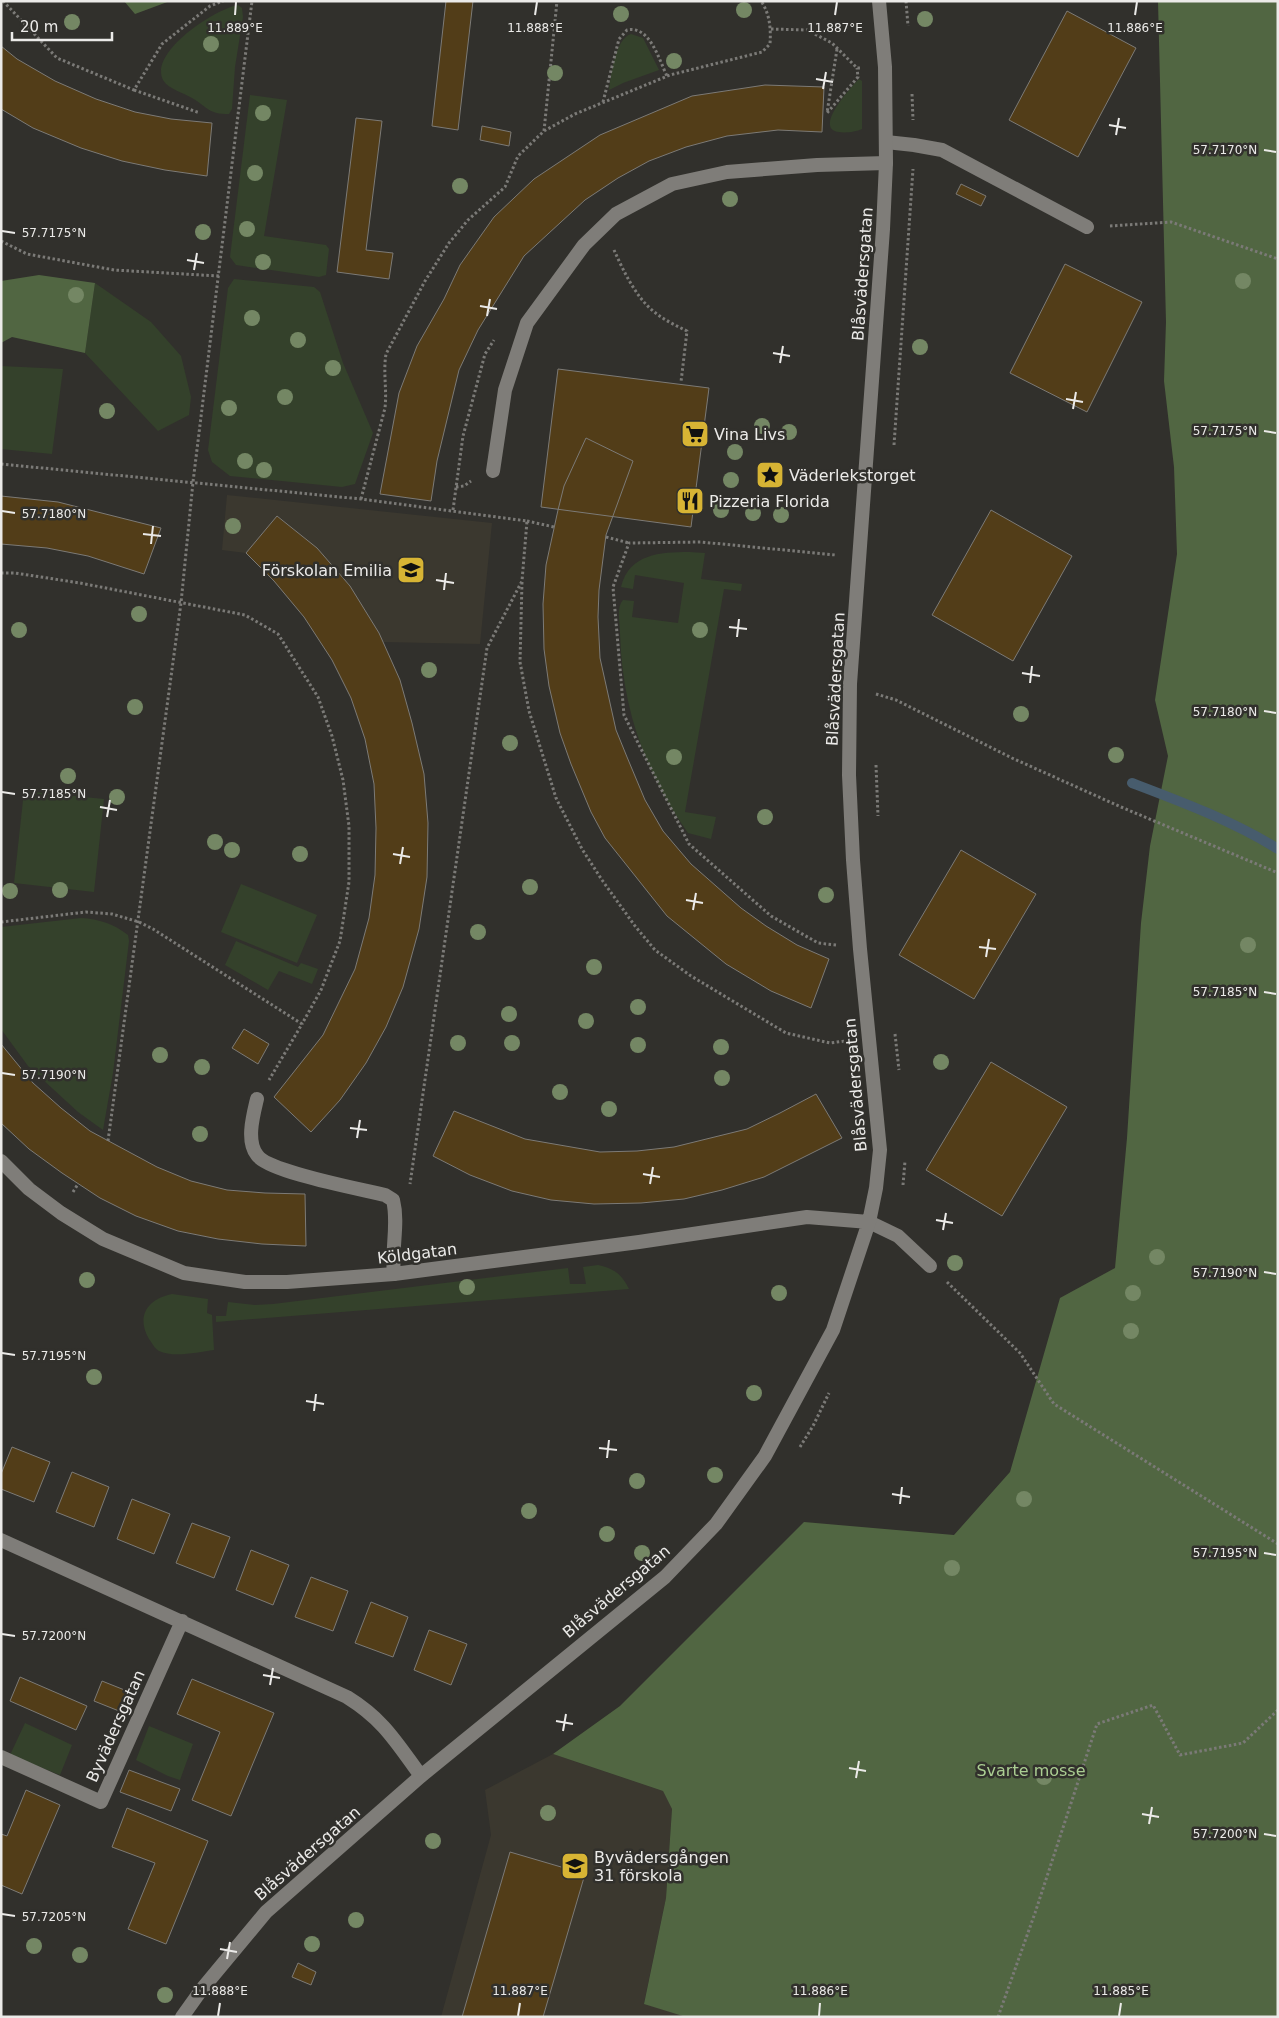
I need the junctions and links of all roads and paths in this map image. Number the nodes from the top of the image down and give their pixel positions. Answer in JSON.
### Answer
{"nodes":[{"id":1,"x":3,"y":1,"type":"edge"},
{"id":2,"x":223,"y":1,"type":"edge"},
{"id":3,"x":252,"y":1,"type":"edge"},
{"id":4,"x":557,"y":1,"type":"edge"},
{"id":5,"x":761,"y":1,"type":"edge"},
{"id":6,"x":879,"y":1,"type":"edge"},
{"id":7,"x":771,"y":29,"type":"junction"},
{"id":8,"x":837,"y":49,"type":"junction"},
{"id":9,"x":857,"y":68,"type":"junction"},
{"id":10,"x":885,"y":68,"type":"junction"},
{"id":11,"x":667,"y":76,"type":"junction"},
{"id":12,"x":134,"y":90,"type":"junction"},
{"id":13,"x":603,"y":102,"type":"junction"},
{"id":14,"x":200,"y":113,"type":"dead end"},
{"id":15,"x":544,"y":131,"type":"junction"},
{"id":16,"x":886,"y":142,"type":"junction"},
{"id":17,"x":886,"y":163,"type":"junction"},
{"id":18,"x":604,"y":226,"type":"junction"},
{"id":19,"x":1087,"y":228,"type":"joint"},
{"id":20,"x":1,"y":241,"type":"edge"},
{"id":21,"x":1278,"y":259,"type":"edge"},
{"id":22,"x":219,"y":276,"type":"junction"},
{"id":23,"x":681,"y":382,"type":"dead end"},
{"id":24,"x":1,"y":464,"type":"edge"},
{"id":25,"x":493,"y":471,"type":"dead end"},
{"id":26,"x":193,"y":482,"type":"junction"},
{"id":27,"x":361,"y":499,"type":"junction"},
{"id":28,"x":527,"y":521,"type":"junction"},
{"id":29,"x":554,"y":527,"type":"dead end"},
{"id":30,"x":606,"y":537,"type":"dead end"},
{"id":31,"x":629,"y":543,"type":"junction"},
{"id":32,"x":859,"y":557,"type":"junction"},
{"id":33,"x":1,"y":573,"type":"edge"},
{"id":34,"x":522,"y":581,"type":"junction"},
{"id":35,"x":181,"y":603,"type":"junction"},
{"id":36,"x":876,"y":694,"type":"dead end"},
{"id":37,"x":1278,"y":874,"type":"edge"},
{"id":38,"x":1,"y":922,"type":"edge"},
{"id":39,"x":139,"y":922,"type":"junction"},
{"id":40,"x":860,"y":948,"type":"junction"},
{"id":41,"x":302,"y":1024,"type":"junction"},
{"id":42,"x":868,"y":1038,"type":"junction"},
{"id":43,"x":257,"y":1100,"type":"joint"},
{"id":44,"x":108,"y":1142,"type":"dead end"},
{"id":45,"x":1,"y":1161,"type":"edge"},
{"id":46,"x":393,"y":1200,"type":"junction"},
{"id":47,"x":869,"y":1222,"type":"junction"},
{"id":48,"x":930,"y":1266,"type":"joint"},
{"id":49,"x":394,"y":1274,"type":"junction"},
{"id":50,"x":1,"y":1540,"type":"edge"},
{"id":51,"x":1278,"y":1544,"type":"edge"},
{"id":52,"x":182,"y":1621,"type":"junction"},
{"id":53,"x":1278,"y":1710,"type":"edge"},
{"id":54,"x":1,"y":1757,"type":"edge"},
{"id":55,"x":421,"y":1776,"type":"junction"},
{"id":56,"x":182,"y":2017,"type":"edge"},
{"id":57,"x":998,"y":2017,"type":"edge"}],
"edges":[{"from":1,"to":12,"type":"path"},
{"from":2,"to":12,"type":"path"},
{"from":3,"to":22,"type":"path"},
{"from":4,"to":15,"type":"path"},
{"from":5,"to":7,"type":"path"},
{"from":6,"to":10,"type":"street","name":"Blåsvädersgatan"},
{"from":7,"to":8,"type":"path"},
{"from":7,"to":11,"type":"path"},
{"from":8,"to":9,"type":"path"},
{"from":8,"to":9,"type":"path"},
{"from":9,"to":10,"type":"path"},
{"from":10,"to":16,"type":"street","name":"Blåsvädersgatan"},
{"from":11,"to":13,"type":"path"},
{"from":11,"to":13,"type":"path"},
{"from":12,"to":14,"type":"path"},
{"from":13,"to":15,"type":"path"},
{"from":15,"to":27,"type":"path"},
{"from":16,"to":17,"type":"street","name":"Blåsvädersgatan"},
{"from":16,"to":19,"type":"street"},
{"from":17,"to":18,"type":"street"},
{"from":17,"to":32,"type":"street","name":"Blåsvädersgatan"},
{"from":18,"to":23,"type":"path"},
{"from":18,"to":25,"type":"street"},
{"from":19,"to":21,"type":"path"},
{"from":20,"to":22,"type":"path"},
{"from":22,"to":26,"type":"path"},
{"from":24,"to":26,"type":"path"},
{"from":26,"to":27,"type":"path"},
{"from":26,"to":35,"type":"path"},
{"from":27,"to":28,"type":"path"},
{"from":28,"to":29,"type":"path"},
{"from":28,"to":34,"type":"path"},
{"from":30,"to":31,"type":"path"},
{"from":31,"to":32,"type":"path"},
{"from":31,"to":40,"type":"path"},
{"from":32,"to":40,"type":"street","name":"Blåsvädersgatan"},
{"from":33,"to":35,"type":"path"},
{"from":34,"to":42,"type":"path"},
{"from":34,"to":46,"type":"path"},
{"from":35,"to":39,"type":"path"},
{"from":35,"to":41,"type":"path"},
{"from":36,"to":37,"type":"path"},
{"from":38,"to":39,"type":"path"},
{"from":39,"to":41,"type":"path"},
{"from":39,"to":44,"type":"path"},
{"from":40,"to":42,"type":"street","name":"Blåsvädersgatan"},
{"from":41,"to":43,"type":"path"},
{"from":42,"to":47,"type":"street","name":"Blåsvädersgatan"},
{"from":43,"to":46,"type":"street"},
{"from":45,"to":49,"type":"street","name":"Köldgatan"},
{"from":46,"to":49,"type":"street"},
{"from":47,"to":48,"type":"street"},
{"from":47,"to":49,"type":"street","name":"Köldgatan"},
{"from":47,"to":55,"type":"street","name":"Blåsvädersgatan"},
{"from":48,"to":51,"type":"path"},
{"from":50,"to":52,"type":"street"},
{"from":52,"to":54,"type":"street","name":"Byvädersgatan"},
{"from":52,"to":55,"type":"street"},
{"from":53,"to":57,"type":"path"},
{"from":55,"to":56,"type":"street","name":"Blåsvädersgatan"}]}
